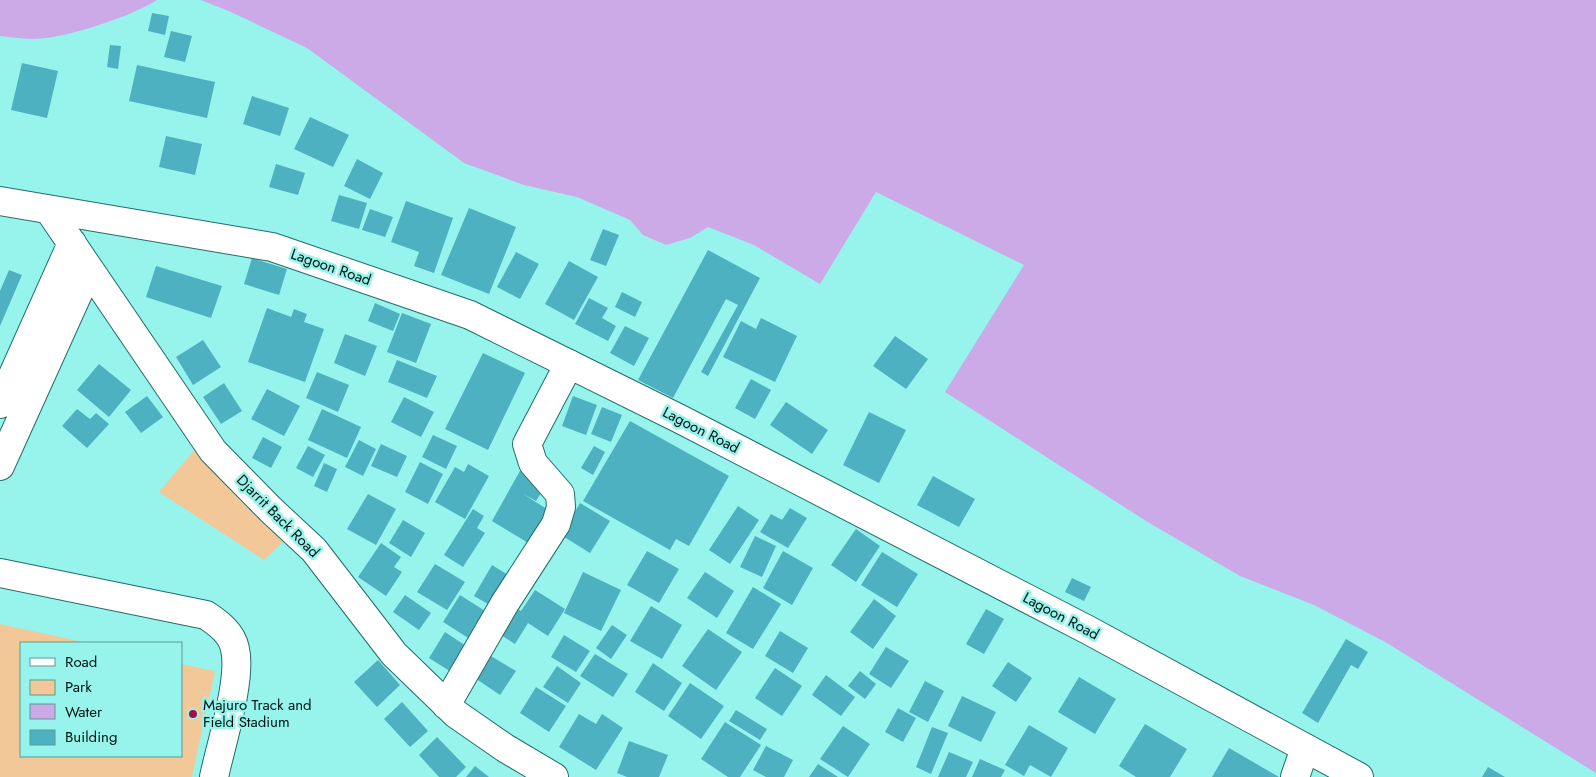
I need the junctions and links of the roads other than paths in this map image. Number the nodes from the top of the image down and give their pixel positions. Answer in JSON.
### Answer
{"nodes":[{"id":1,"x":0,"y":201,"type":"edge"},
{"id":2,"x":49,"y":210,"type":"junction"},
{"id":3,"x":72,"y":243,"type":"junction"},
{"id":4,"x":89,"y":269,"type":"junction"},
{"id":5,"x":569,"y":364,"type":"junction"},
{"id":6,"x":0,"y":404,"type":"edge"},
{"id":7,"x":0,"y":466,"type":"edge"},
{"id":8,"x":0,"y":573,"type":"edge"},
{"id":9,"x":446,"y":705,"type":"junction"},
{"id":10,"x":1305,"y":748,"type":"junction"},
{"id":11,"x":214,"y":777,"type":"edge"},
{"id":12,"x":554,"y":777,"type":"edge"},
{"id":13,"x":1295,"y":777,"type":"edge"},
{"id":14,"x":1359,"y":777,"type":"edge"}],
"edges":[{"from":1,"to":2,"type":"main road","name":"Lagoon Road"},
{"from":2,"to":3,"type":"main road","name":"Djarrit Back Road"},
{"from":2,"to":5,"type":"main road","name":"Lagoon Road"},
{"from":3,"to":4,"type":"main road","name":"Djarrit Back Road"},
{"from":3,"to":6,"type":"main road"},
{"from":4,"to":7,"type":"main road"},
{"from":4,"to":9,"type":"main road","name":"Djarrit Back Road"},
{"from":5,"to":9,"type":"main road"},
{"from":5,"to":10,"type":"main road","name":"Lagoon Road"},
{"from":8,"to":11,"type":"main road"},
{"from":9,"to":12,"type":"main road","name":"Djarrit Back Road"},
{"from":10,"to":13,"type":"main road"},
{"from":10,"to":14,"type":"main road","name":"Lagoon Road"}]}
